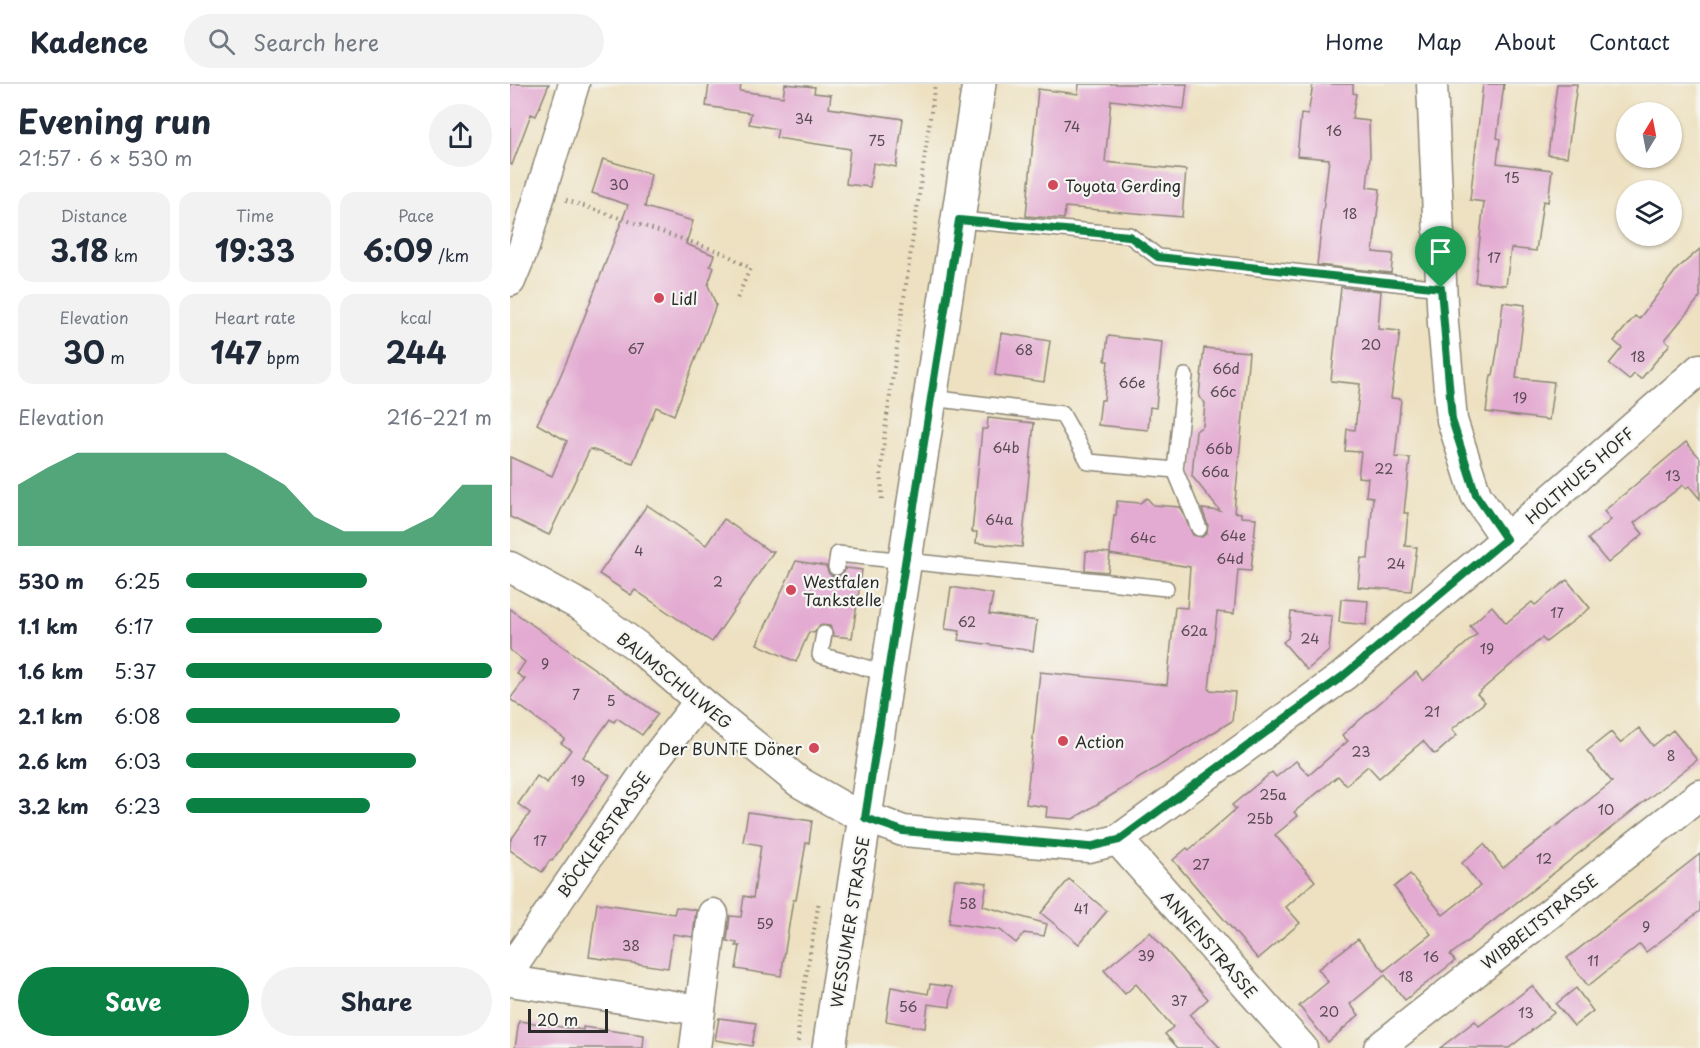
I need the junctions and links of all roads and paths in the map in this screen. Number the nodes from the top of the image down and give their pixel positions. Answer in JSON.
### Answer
{"nodes":[{"id":1,"x":574,"y":84,"type":"edge"},
{"id":2,"x":979,"y":84,"type":"edge"},
{"id":3,"x":1432,"y":84,"type":"edge"},
{"id":4,"x":541,"y":192,"type":"junction"},
{"id":5,"x":959,"y":220,"type":"junction"},
{"id":6,"x":517,"y":244,"type":"edge"},
{"id":7,"x":510,"y":281,"type":"edge"},
{"id":8,"x":1441,"y":288,"type":"junction"},
{"id":9,"x":737,"y":298,"type":"dead end"},
{"id":10,"x":1700,"y":369,"type":"edge"},
{"id":11,"x":1185,"y":376,"type":"dead end"},
{"id":12,"x":931,"y":398,"type":"junction"},
{"id":13,"x":1175,"y":470,"type":"junction"},
{"id":14,"x":1199,"y":528,"type":"dead end"},
{"id":15,"x":1506,"y":539,"type":"junction"},
{"id":16,"x":906,"y":562,"type":"junction"},
{"id":17,"x":510,"y":567,"type":"edge"},
{"id":18,"x":836,"y":567,"type":"dead end"},
{"id":19,"x":1167,"y":588,"type":"dead end"},
{"id":20,"x":824,"y":634,"type":"dead end"},
{"id":21,"x":888,"y":674,"type":"junction"},
{"id":22,"x":700,"y":701,"type":"junction"},
{"id":23,"x":1700,"y":795,"type":"edge"},
{"id":24,"x":865,"y":818,"type":"junction"},
{"id":25,"x":1119,"y":840,"type":"junction"},
{"id":26,"x":713,"y":915,"type":"dead end"},
{"id":27,"x":510,"y":970,"type":"edge"},
{"id":28,"x":510,"y":981,"type":"edge"},
{"id":29,"x":700,"y":1010,"type":"junction"},
{"id":30,"x":695,"y":1048,"type":"edge"},
{"id":31,"x":829,"y":1048,"type":"edge"},
{"id":32,"x":1302,"y":1048,"type":"edge"},
{"id":33,"x":1379,"y":1048,"type":"edge"}],
"edges":[{"from":1,"to":4,"type":"street"},
{"from":2,"to":5,"type":"street","name":"WESSUMER STRASSE"},
{"from":3,"to":8,"type":"street"},
{"from":4,"to":6,"type":"street"},
{"from":4,"to":9,"type":"path"},
{"from":5,"to":8,"type":"lane"},
{"from":5,"to":12,"type":"street","name":"WESSUMER STRASSE"},
{"from":6,"to":7,"type":"street"},
{"from":8,"to":15,"type":"street"},
{"from":10,"to":15,"type":"street","name":"HOLTHUES HOFF"},
{"from":11,"to":13,"type":"lane"},
{"from":12,"to":13,"type":"lane"},
{"from":12,"to":16,"type":"street","name":"WESSUMER STRASSE"},
{"from":13,"to":14,"type":"lane"},
{"from":15,"to":25,"type":"street","name":"HOLTHUES HOFF"},
{"from":16,"to":18,"type":"lane"},
{"from":16,"to":19,"type":"lane"},
{"from":16,"to":21,"type":"street","name":"WESSUMER STRASSE"},
{"from":17,"to":22,"type":"street","name":"BAUMSCHULWEG"},
{"from":20,"to":21,"type":"lane"},
{"from":21,"to":24,"type":"street","name":"WESSUMER STRASSE"},
{"from":22,"to":24,"type":"street","name":"BAUMSCHULWEG"},
{"from":22,"to":27,"type":"street","name":"BÖCKLERSTRASSE"},
{"from":23,"to":33,"type":"street","name":"WIBBELTSTRASSE"},
{"from":24,"to":25,"type":"street","name":"HOLTHUES HOFF"},
{"from":24,"to":31,"type":"street","name":"WESSUMER STRASSE"},
{"from":25,"to":32,"type":"street","name":"ANNENSTRASSE"},
{"from":26,"to":29,"type":"street"},
{"from":28,"to":29,"type":"street"},
{"from":29,"to":30,"type":"street"}]}
